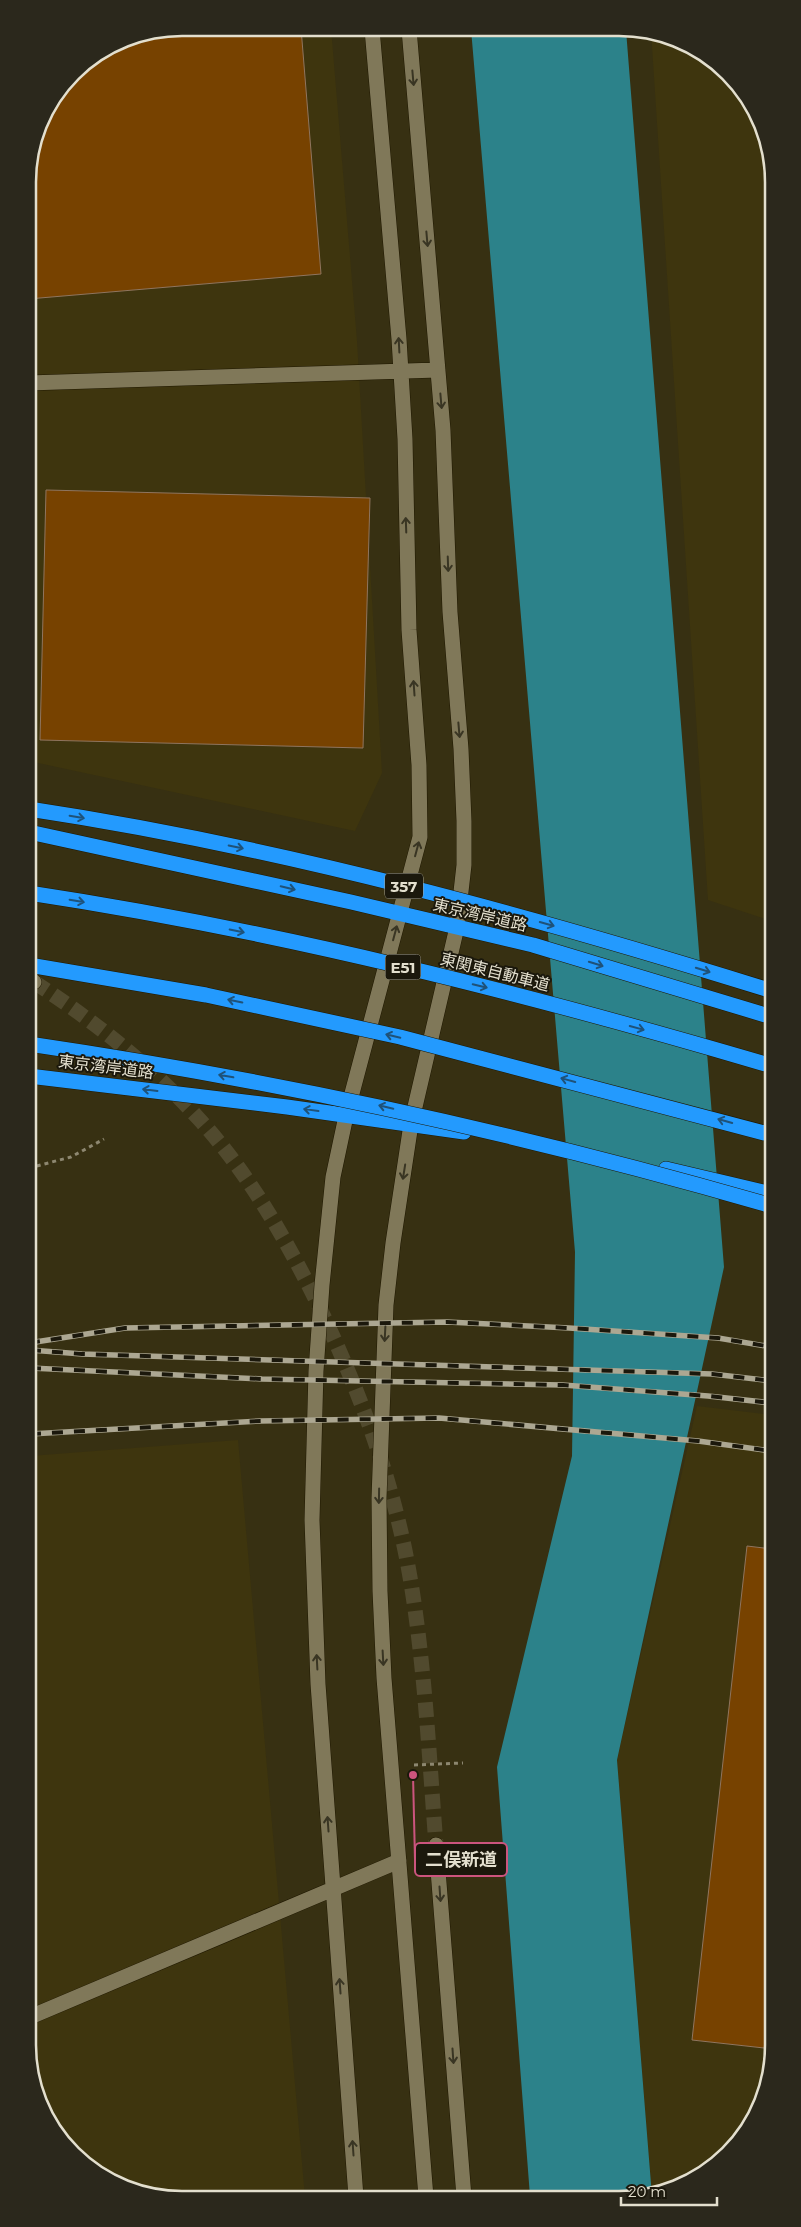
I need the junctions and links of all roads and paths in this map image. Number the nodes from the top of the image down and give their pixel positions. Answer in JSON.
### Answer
{"nodes":[{"id":1,"x":373,"y":36,"type":"edge"},
{"id":2,"x":411,"y":36,"type":"edge"},
{"id":3,"x":438,"y":370,"type":"junction"},
{"id":4,"x":401,"y":371,"type":"junction"},
{"id":5,"x":37,"y":383,"type":"edge"},
{"id":6,"x":37,"y":810,"type":"edge"},
{"id":7,"x":37,"y":834,"type":"edge"},
{"id":8,"x":37,"y":894,"type":"edge"},
{"id":9,"x":400,"y":914,"type":"junction"},
{"id":10,"x":457,"y":927,"type":"junction"},
{"id":11,"x":37,"y":966,"type":"edge"},
{"id":12,"x":765,"y":989,"type":"edge"},
{"id":13,"x":765,"y":1016,"type":"edge"},
{"id":14,"x":37,"y":1045,"type":"edge"},
{"id":15,"x":765,"y":1064,"type":"edge"},
{"id":16,"x":37,"y":1077,"type":"edge"},
{"id":17,"x":346,"y":1116,"type":"junction"},
{"id":18,"x":411,"y":1124,"type":"junction"},
{"id":19,"x":764,"y":1133,"type":"edge"},
{"id":20,"x":104,"y":1138,"type":"dead end"},
{"id":21,"x":36,"y":1166,"type":"edge"},
{"id":22,"x":764,"y":1192,"type":"edge"},
{"id":23,"x":764,"y":1204,"type":"edge"},
{"id":24,"x":463,"y":1763,"type":"dead end"},
{"id":25,"x":391,"y":1766,"type":"junction"},
{"id":26,"x":436,"y":1845,"type":"tunnel mouth"},
{"id":27,"x":399,"y":1861,"type":"junction"},
{"id":28,"x":332,"y":1889,"type":"junction"},
{"id":29,"x":36,"y":2014,"type":"edge"},
{"id":30,"x":356,"y":2191,"type":"edge"},
{"id":31,"x":426,"y":2191,"type":"edge"},
{"id":32,"x":464,"y":2191,"type":"edge"}],
"edges":[{"from":4,"to":1,"type":"street","one_way":true},
{"from":2,"to":3,"type":"street","one_way":true},
{"from":3,"to":4,"type":"street"},
{"from":3,"to":10,"type":"street","one_way":true},
{"from":4,"to":5,"type":"street"},
{"from":9,"to":4,"type":"street","one_way":true},
{"from":6,"to":12,"type":"highway","name":"東京湾岸道路","number":"357","one_way":true,"bridge":true},
{"from":7,"to":9,"type":"highway","name":"東京湾岸道路","number":"357","one_way":true},
{"from":8,"to":15,"type":"highway","name":"東関東自動車道","number":"E51","one_way":true,"bridge":true},
{"from":9,"to":10,"type":"highway","name":"東京湾岸道路","number":"357"},
{"from":17,"to":9,"type":"street","one_way":true},
{"from":10,"to":13,"type":"highway","name":"東京湾岸道路","number":"357","one_way":true},
{"from":10,"to":18,"type":"street"},
{"from":19,"to":11,"type":"highway","one_way":true,"bridge":true},
{"from":23,"to":14,"type":"highway","name":"東京湾岸道路","one_way":true,"bridge":true},
{"from":17,"to":16,"type":"highway","name":"東京湾岸道路","one_way":true},
{"from":17,"to":18,"type":"highway","name":"東京湾岸道路"},
{"from":28,"to":17,"type":"street","one_way":true},
{"from":18,"to":22,"type":"highway","name":"東京湾岸道路","bridge":true},
{"from":18,"to":25,"type":"street","one_way":true},
{"from":20,"to":21,"type":"path"},
{"from":24,"to":25,"type":"path"},
{"from":25,"to":27,"type":"street"},
{"from":26,"to":32,"type":"street","one_way":true},
{"from":27,"to":28,"type":"street"},
{"from":27,"to":31,"type":"street"},
{"from":28,"to":29,"type":"street"},
{"from":30,"to":28,"type":"street","one_way":true}]}
